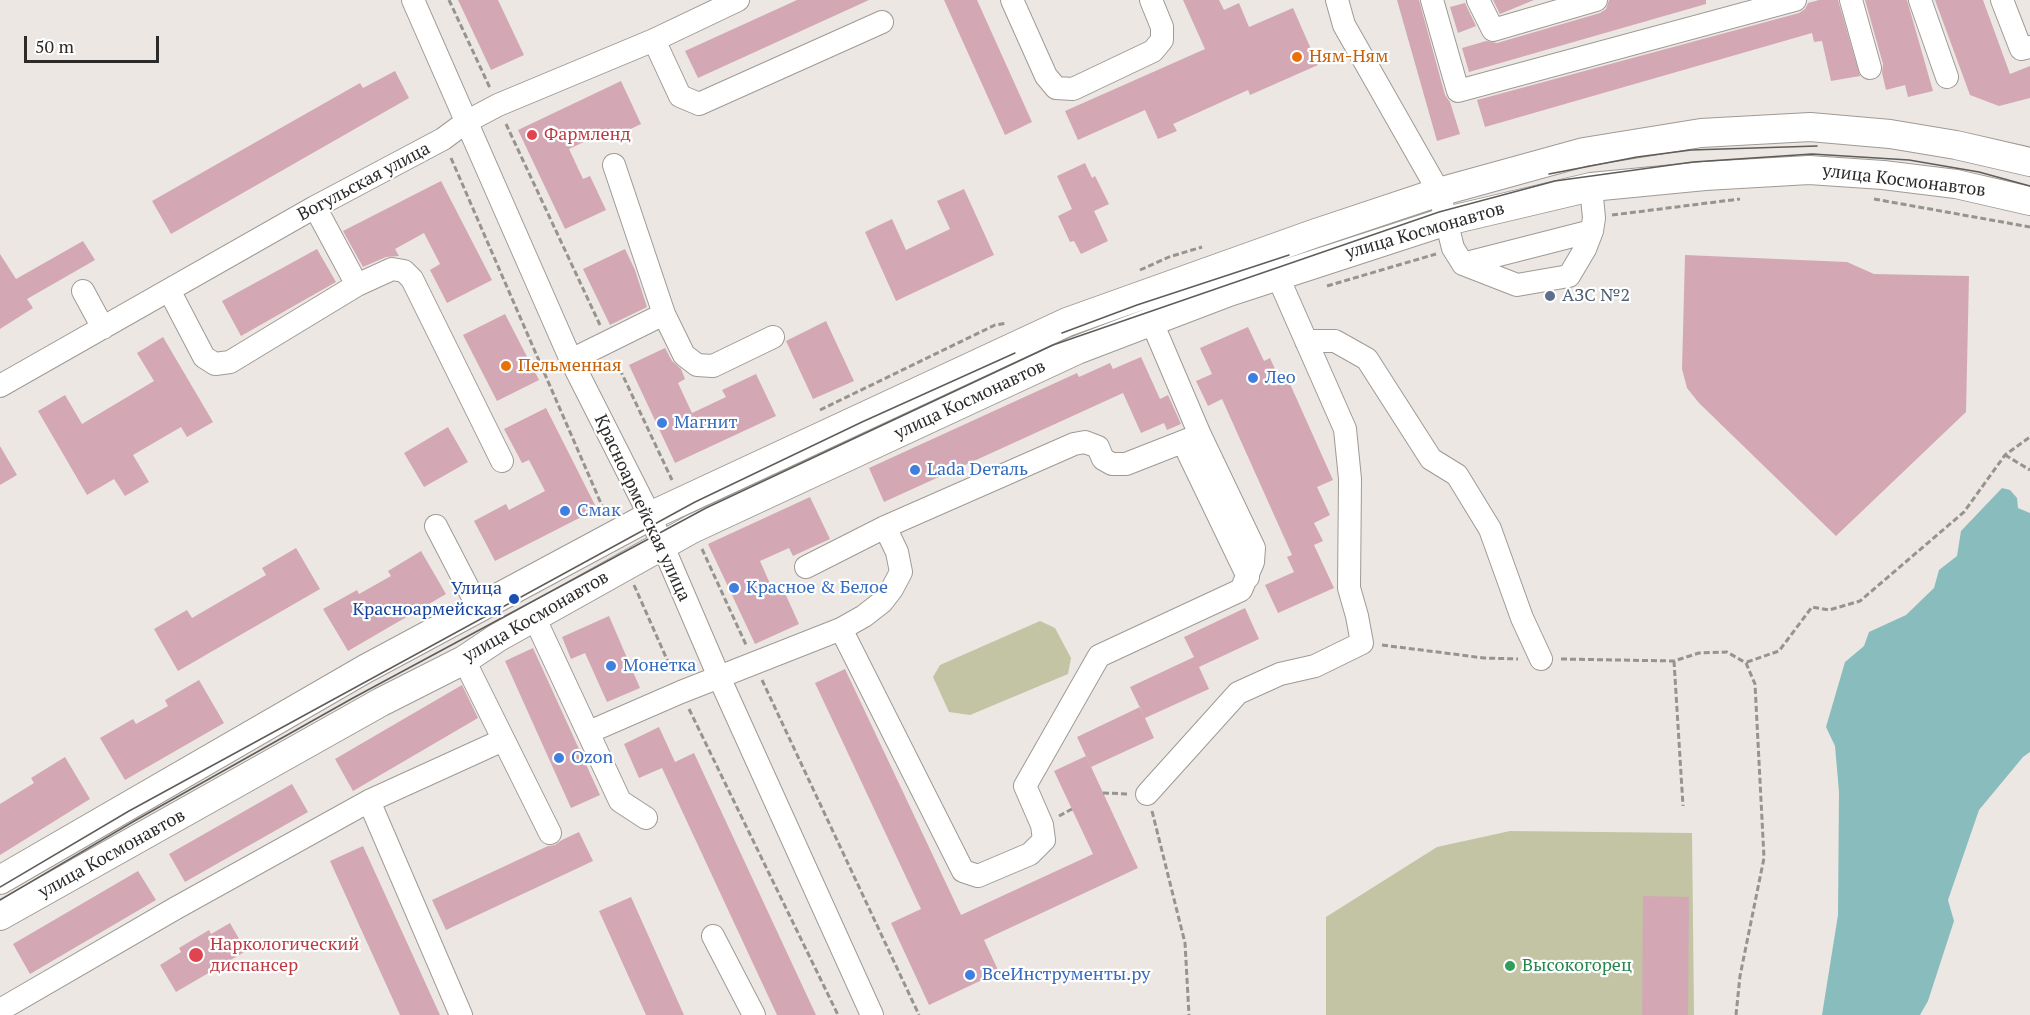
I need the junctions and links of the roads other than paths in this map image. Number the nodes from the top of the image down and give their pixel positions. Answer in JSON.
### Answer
{"nodes":[{"id":1,"x":413,"y":0,"type":"edge"},
{"id":2,"x":738,"y":0,"type":"edge"},
{"id":3,"x":1012,"y":0,"type":"edge"},
{"id":4,"x":1151,"y":0,"type":"edge"},
{"id":5,"x":1337,"y":0,"type":"edge"},
{"id":6,"x":1478,"y":0,"type":"edge"},
{"id":7,"x":1596,"y":0,"type":"edge"},
{"id":8,"x":1795,"y":0,"type":"edge"},
{"id":9,"x":1851,"y":0,"type":"edge"},
{"id":10,"x":1920,"y":0,"type":"edge"},
{"id":11,"x":2002,"y":0,"type":"edge"},
{"id":12,"x":1435,"y":1,"type":"edge"},
{"id":13,"x":882,"y":22,"type":"dead end"},
{"id":14,"x":654,"y":40,"type":"junction"},
{"id":15,"x":2030,"y":47,"type":"edge"},
{"id":16,"x":1870,"y":68,"type":"dead end"},
{"id":17,"x":1947,"y":77,"type":"dead end"},
{"id":18,"x":466,"y":122,"type":"junction"},
{"id":19,"x":2030,"y":162,"type":"edge"},
{"id":20,"x":614,"y":165,"type":"dead end"},
{"id":21,"x":1591,"y":187,"type":"junction"},
{"id":22,"x":1439,"y":192,"type":"junction"},
{"id":23,"x":2030,"y":201,"type":"edge"},
{"id":24,"x":315,"y":207,"type":"junction"},
{"id":25,"x":1447,"y":221,"type":"junction"},
{"id":26,"x":1592,"y":231,"type":"junction"},
{"id":27,"x":1463,"y":264,"type":"junction"},
{"id":28,"x":1278,"y":276,"type":"junction"},
{"id":29,"x":357,"y":285,"type":"junction"},
{"id":30,"x":170,"y":290,"type":"junction"},
{"id":31,"x":83,"y":291,"type":"dead end"},
{"id":32,"x":663,"y":314,"type":"junction"},
{"id":33,"x":1151,"y":320,"type":"junction"},
{"id":34,"x":103,"y":328,"type":"junction"},
{"id":35,"x":773,"y":337,"type":"dead end"},
{"id":36,"x":1306,"y":341,"type":"junction"},
{"id":37,"x":571,"y":360,"type":"junction"},
{"id":38,"x":0,"y":386,"type":"edge"},
{"id":39,"x":1191,"y":438,"type":"junction"},
{"id":40,"x":502,"y":461,"type":"dead end"},
{"id":41,"x":650,"y":516,"type":"junction"},
{"id":42,"x":436,"y":526,"type":"dead end"},
{"id":43,"x":885,"y":527,"type":"junction"},
{"id":44,"x":662,"y":545,"type":"junction"},
{"id":45,"x":806,"y":567,"type":"dead end"},
{"id":46,"x":479,"y":609,"type":"junction"},
{"id":47,"x":535,"y":619,"type":"junction"},
{"id":48,"x":841,"y":629,"type":"junction"},
{"id":49,"x":1541,"y":659,"type":"road end"},
{"id":50,"x":464,"y":660,"type":"junction"},
{"id":51,"x":719,"y":677,"type":"junction"},
{"id":52,"x":589,"y":732,"type":"junction"},
{"id":53,"x":503,"y":740,"type":"junction"},
{"id":54,"x":1148,"y":794,"type":"road end"},
{"id":55,"x":369,"y":801,"type":"junction"},
{"id":56,"x":646,"y":818,"type":"dead end"},
{"id":57,"x":550,"y":833,"type":"dead end"},
{"id":58,"x":0,"y":880,"type":"edge"},
{"id":59,"x":0,"y":916,"type":"edge"},
{"id":60,"x":713,"y":936,"type":"dead end"},
{"id":61,"x":0,"y":1010,"type":"edge"},
{"id":62,"x":460,"y":1015,"type":"edge"},
{"id":63,"x":754,"y":1015,"type":"edge"},
{"id":64,"x":872,"y":1015,"type":"edge"}],
"edges":[{"from":1,"to":18,"type":"street","name":"Красноармейская улица"},
{"from":2,"to":14,"type":"street","name":"Вогульская улица"},
{"from":3,"to":4,"type":"street"},
{"from":5,"to":22,"type":"street"},
{"from":6,"to":7,"type":"street"},
{"from":8,"to":12,"type":"street"},
{"from":9,"to":16,"type":"street"},
{"from":10,"to":17,"type":"street"},
{"from":11,"to":15,"type":"street"},
{"from":13,"to":14,"type":"street"},
{"from":14,"to":18,"type":"street","name":"Вогульская улица"},
{"from":18,"to":24,"type":"street","name":"Вогульская улица"},
{"from":18,"to":37,"type":"street","name":"Красноармейская улица"},
{"from":19,"to":22,"type":"main road","name":"улица Космонавтов"},
{"from":20,"to":32,"type":"street"},
{"from":21,"to":23,"type":"main road","name":"улица Космонавтов"},
{"from":21,"to":25,"type":"main road","name":"улица Космонавтов"},
{"from":21,"to":26,"type":"street"},
{"from":22,"to":25,"type":"street"},
{"from":22,"to":41,"type":"main road","name":"улица Космонавтов"},
{"from":24,"to":29,"type":"street"},
{"from":24,"to":30,"type":"street","name":"Вогульская улица"},
{"from":25,"to":27,"type":"street"},
{"from":25,"to":28,"type":"main road","name":"улица Космонавтов"},
{"from":26,"to":27,"type":"street"},
{"from":26,"to":27,"type":"street"},
{"from":28,"to":33,"type":"main road","name":"улица Космонавтов"},
{"from":28,"to":36,"type":"street"},
{"from":29,"to":30,"type":"street"},
{"from":29,"to":40,"type":"street"},
{"from":30,"to":34,"type":"street","name":"Вогульская улица"},
{"from":31,"to":34,"type":"street"},
{"from":32,"to":35,"type":"street"},
{"from":32,"to":37,"type":"street"},
{"from":33,"to":39,"type":"street"},
{"from":33,"to":44,"type":"main road","name":"улица Космонавтов"},
{"from":34,"to":38,"type":"street","name":"Вогульская улица"},
{"from":36,"to":49,"type":"street"},
{"from":36,"to":54,"type":"street"},
{"from":37,"to":41,"type":"street","name":"Красноармейская улица"},
{"from":39,"to":43,"type":"street"},
{"from":39,"to":48,"type":"street"},
{"from":41,"to":44,"type":"street","name":"Красноармейская улица"},
{"from":41,"to":46,"type":"main road","name":"улица Космонавтов"},
{"from":42,"to":46,"type":"street"},
{"from":43,"to":45,"type":"street"},
{"from":43,"to":48,"type":"street"},
{"from":44,"to":47,"type":"main road","name":"улица Космонавтов"},
{"from":44,"to":51,"type":"street","name":"Красноармейская улица"},
{"from":46,"to":58,"type":"main road","name":"улица Космонавтов"},
{"from":47,"to":50,"type":"main road","name":"улица Космонавтов"},
{"from":47,"to":52,"type":"street"},
{"from":48,"to":51,"type":"street"},
{"from":50,"to":53,"type":"street"},
{"from":50,"to":59,"type":"main road","name":"улица Космонавтов"},
{"from":51,"to":52,"type":"street"},
{"from":51,"to":64,"type":"street","name":"Красноармейская улица"},
{"from":52,"to":56,"type":"street"},
{"from":53,"to":55,"type":"street"},
{"from":53,"to":57,"type":"street"},
{"from":55,"to":61,"type":"street"},
{"from":55,"to":62,"type":"street"},
{"from":60,"to":63,"type":"street"}]}
